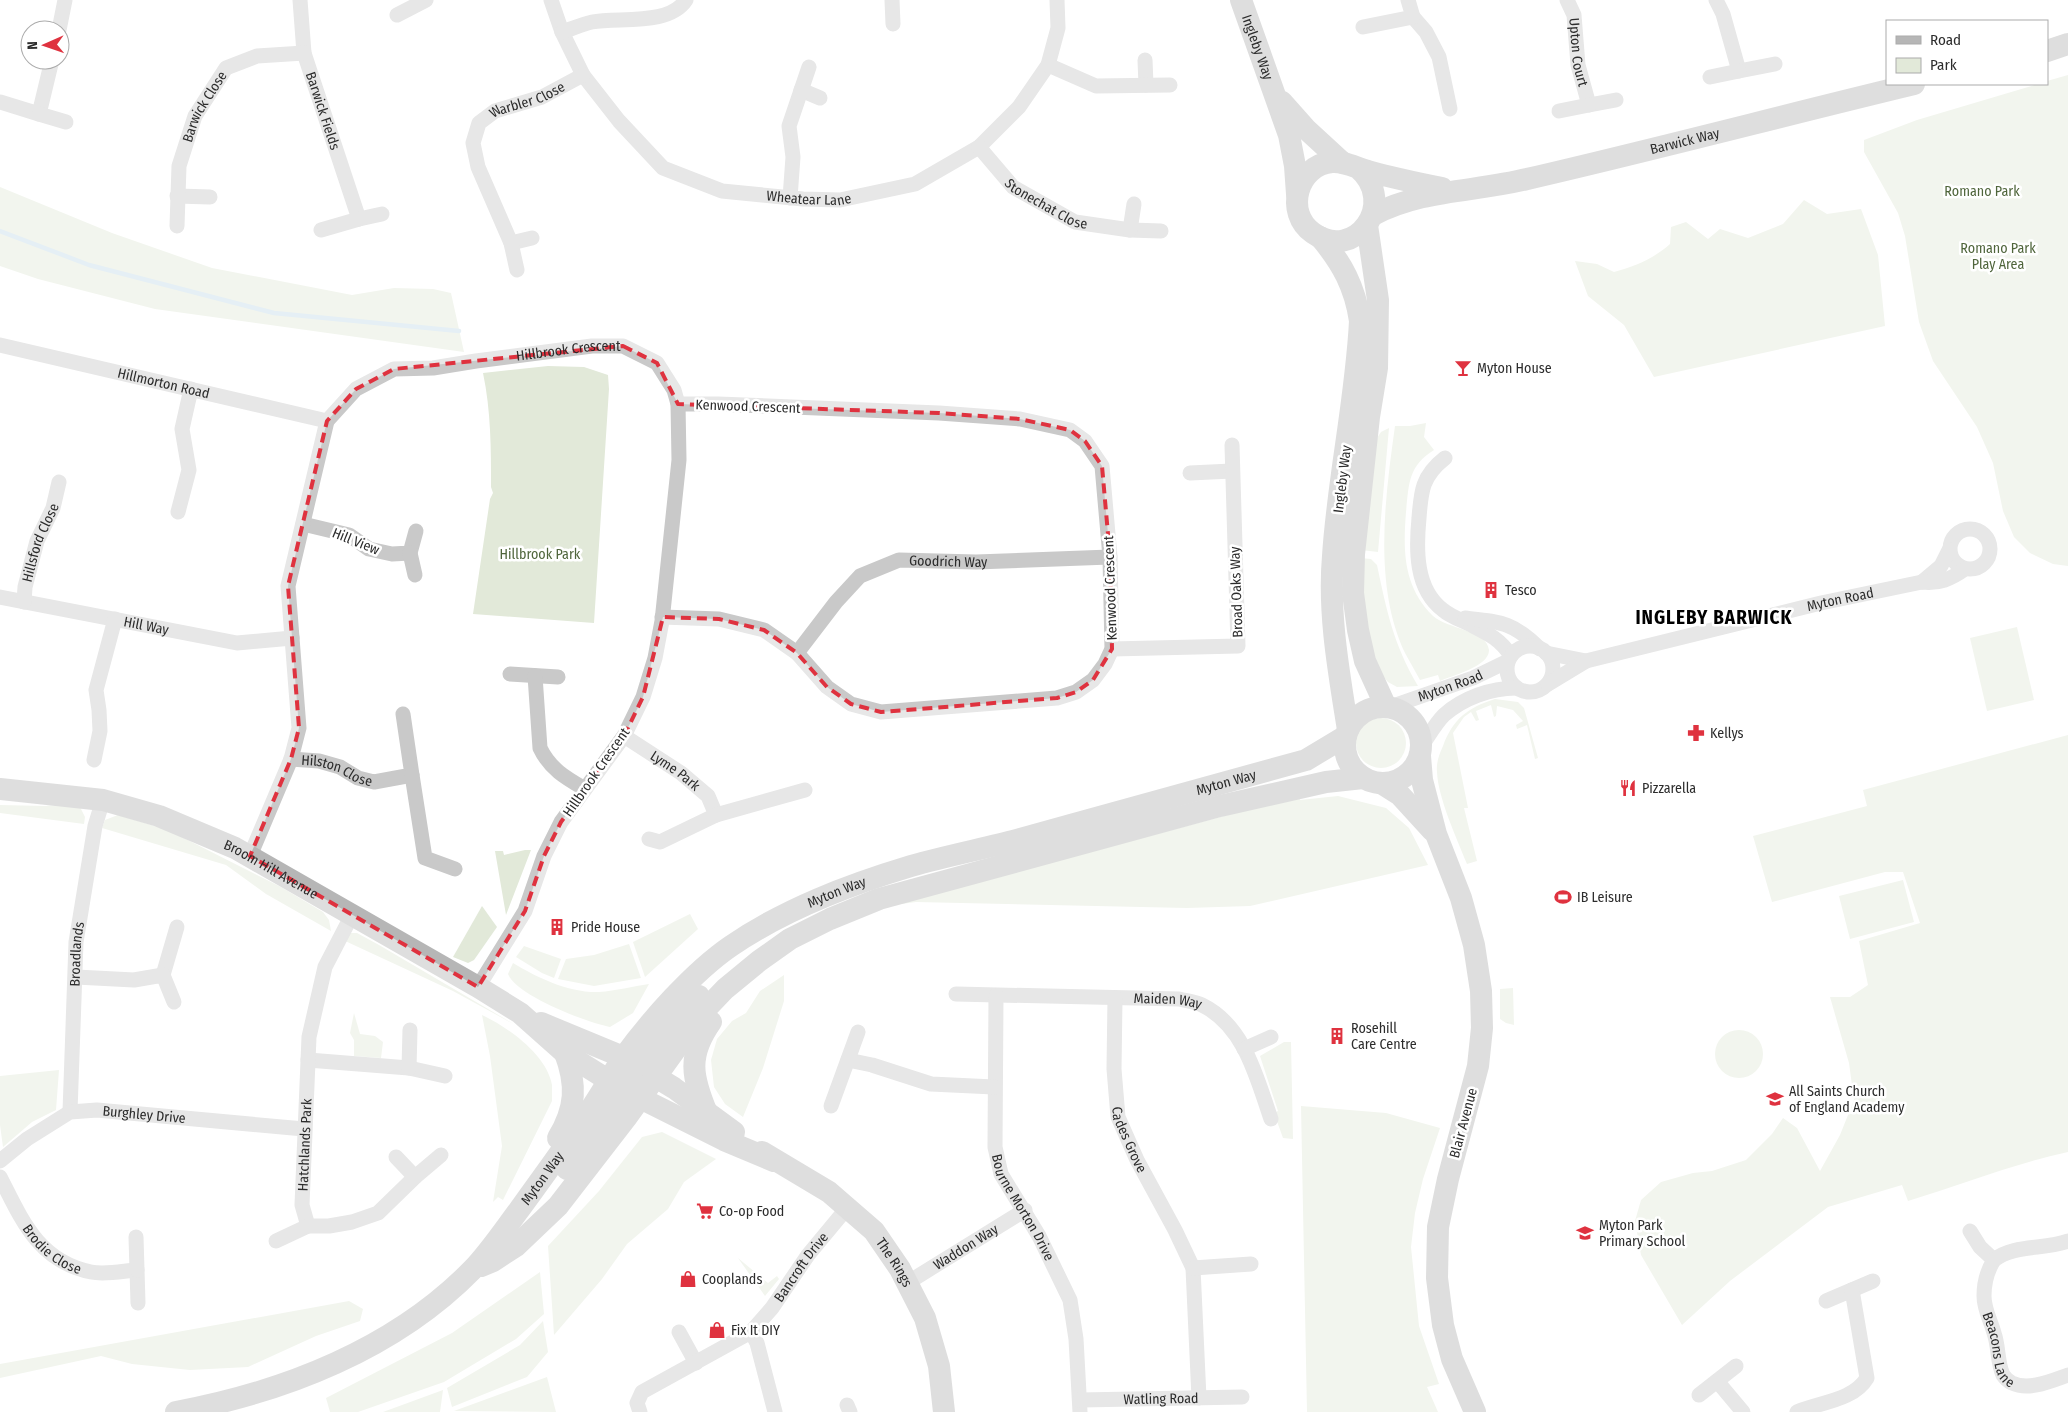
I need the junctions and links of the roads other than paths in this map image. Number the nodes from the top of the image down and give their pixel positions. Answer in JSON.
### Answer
{"nodes":[{"id":1,"x":65,"y":0,"type":"edge"},
{"id":2,"x":300,"y":0,"type":"edge"},
{"id":3,"x":551,"y":0,"type":"edge"},
{"id":4,"x":686,"y":0,"type":"edge"},
{"id":5,"x":892,"y":0,"type":"edge"},
{"id":6,"x":1056,"y":0,"type":"edge"},
{"id":7,"x":1241,"y":0,"type":"edge"},
{"id":8,"x":1408,"y":0,"type":"edge"},
{"id":9,"x":1567,"y":0,"type":"edge"},
{"id":10,"x":1716,"y":0,"type":"edge"},
{"id":11,"x":422,"y":1,"type":"edge"},
{"id":12,"x":397,"y":15,"type":"dead end"},
{"id":13,"x":1413,"y":17,"type":"junction"},
{"id":14,"x":60,"y":20,"type":"edge"},
{"id":15,"x":893,"y":24,"type":"dead end"},
{"id":16,"x":1363,"y":27,"type":"dead end"},
{"id":17,"x":562,"y":32,"type":"junction"},
{"id":18,"x":2068,"y":44,"type":"edge"},
{"id":19,"x":2048,"y":51,"type":"edge"},
{"id":20,"x":304,"y":54,"type":"junction"},
{"id":21,"x":1145,"y":60,"type":"dead end"},
{"id":22,"x":1048,"y":64,"type":"junction"},
{"id":23,"x":1775,"y":64,"type":"dead end"},
{"id":24,"x":810,"y":67,"type":"dead end"},
{"id":25,"x":50,"y":70,"type":"edge"},
{"id":26,"x":1739,"y":71,"type":"junction"},
{"id":27,"x":583,"y":75,"type":"junction"},
{"id":28,"x":1710,"y":77,"type":"dead end"},
{"id":29,"x":1170,"y":84,"type":"dead end"},
{"id":30,"x":1146,"y":85,"type":"junction"},
{"id":31,"x":1910,"y":85,"type":"edge"},
{"id":32,"x":801,"y":90,"type":"junction"},
{"id":33,"x":1275,"y":94,"type":"junction"},
{"id":34,"x":820,"y":98,"type":"dead end"},
{"id":35,"x":1616,"y":100,"type":"dead end"},
{"id":36,"x":0,"y":102,"type":"edge"},
{"id":37,"x":1588,"y":105,"type":"junction"},
{"id":38,"x":1450,"y":109,"type":"dead end"},
{"id":39,"x":1559,"y":111,"type":"dead end"},
{"id":40,"x":39,"y":114,"type":"junction"},
{"id":41,"x":66,"y":122,"type":"dead end"},
{"id":42,"x":979,"y":147,"type":"junction"},
{"id":43,"x":1351,"y":165,"type":"junction"},
{"id":44,"x":1453,"y":190,"type":"junction"},
{"id":45,"x":1297,"y":194,"type":"junction"},
{"id":46,"x":177,"y":196,"type":"junction"},
{"id":47,"x":210,"y":197,"type":"dead end"},
{"id":48,"x":790,"y":198,"type":"junction"},
{"id":49,"x":1134,"y":204,"type":"dead end"},
{"id":50,"x":382,"y":214,"type":"dead end"},
{"id":51,"x":359,"y":219,"type":"junction"},
{"id":52,"x":1370,"y":220,"type":"junction"},
{"id":53,"x":177,"y":226,"type":"dead end"},
{"id":54,"x":321,"y":230,"type":"dead end"},
{"id":55,"x":1130,"y":230,"type":"junction"},
{"id":56,"x":1161,"y":231,"type":"dead end"},
{"id":57,"x":1320,"y":237,"type":"junction"},
{"id":58,"x":532,"y":238,"type":"dead end"},
{"id":59,"x":511,"y":243,"type":"junction"},
{"id":60,"x":517,"y":270,"type":"dead end"},
{"id":61,"x":0,"y":344,"type":"edge"},
{"id":62,"x":191,"y":388,"type":"junction"},
{"id":63,"x":678,"y":404,"type":"junction"},
{"id":64,"x":327,"y":421,"type":"junction"},
{"id":65,"x":1232,"y":445,"type":"dead end"},
{"id":66,"x":1445,"y":458,"type":"dead end"},
{"id":67,"x":1232,"y":471,"type":"junction"},
{"id":68,"x":1190,"y":473,"type":"dead end"},
{"id":69,"x":59,"y":482,"type":"dead end"},
{"id":70,"x":178,"y":512,"type":"dead end"},
{"id":71,"x":302,"y":524,"type":"junction"},
{"id":72,"x":416,"y":531,"type":"dead end"},
{"id":73,"x":1949,"y":550,"type":"junction"},
{"id":74,"x":410,"y":553,"type":"junction"},
{"id":75,"x":1110,"y":556,"type":"junction"},
{"id":76,"x":1965,"y":569,"type":"junction"},
{"id":77,"x":415,"y":575,"type":"dead end"},
{"id":78,"x":1922,"y":582,"type":"junction"},
{"id":79,"x":0,"y":598,"type":"edge"},
{"id":80,"x":24,"y":602,"type":"junction"},
{"id":81,"x":662,"y":617,"type":"junction"},
{"id":82,"x":1456,"y":617,"type":"junction"},
{"id":83,"x":115,"y":619,"type":"junction"},
{"id":84,"x":292,"y":638,"type":"junction"},
{"id":85,"x":1112,"y":649,"type":"junction"},
{"id":86,"x":1543,"y":651,"type":"junction"},
{"id":87,"x":797,"y":653,"type":"junction"},
{"id":88,"x":1510,"y":658,"type":"junction"},
{"id":89,"x":1586,"y":661,"type":"junction"},
{"id":90,"x":510,"y":674,"type":"dead end"},
{"id":91,"x":536,"y":676,"type":"junction"},
{"id":92,"x":558,"y":677,"type":"dead end"},
{"id":93,"x":1548,"y":684,"type":"junction"},
{"id":94,"x":1516,"y":688,"type":"junction"},
{"id":95,"x":1388,"y":707,"type":"junction"},
{"id":96,"x":403,"y":714,"type":"dead end"},
{"id":97,"x":1347,"y":733,"type":"junction"},
{"id":98,"x":624,"y":736,"type":"junction"},
{"id":99,"x":1421,"y":752,"type":"junction"},
{"id":100,"x":291,"y":759,"type":"junction"},
{"id":101,"x":94,"y":760,"type":"dead end"},
{"id":102,"x":412,"y":775,"type":"junction"},
{"id":103,"x":1372,"y":780,"type":"junction"},
{"id":104,"x":0,"y":789,"type":"edge"},
{"id":105,"x":585,"y":789,"type":"junction"},
{"id":106,"x":805,"y":790,"type":"dead end"},
{"id":107,"x":102,"y":800,"type":"junction"},
{"id":108,"x":716,"y":815,"type":"junction"},
{"id":109,"x":1436,"y":834,"type":"junction"},
{"id":110,"x":649,"y":839,"type":"dead end"},
{"id":111,"x":250,"y":856,"type":"junction"},
{"id":112,"x":455,"y":869,"type":"dead end"},
{"id":113,"x":352,"y":915,"type":"junction"},
{"id":114,"x":177,"y":927,"type":"dead end"},
{"id":115,"x":758,"y":961,"type":"junction"},
{"id":116,"x":163,"y":975,"type":"junction"},
{"id":117,"x":76,"y":976,"type":"junction"},
{"id":118,"x":478,"y":987,"type":"junction"},
{"id":119,"x":956,"y":994,"type":"dead end"},
{"id":120,"x":996,"y":996,"type":"junction"},
{"id":121,"x":1116,"y":998,"type":"junction"},
{"id":122,"x":174,"y":1002,"type":"dead end"},
{"id":123,"x":520,"y":1013,"type":"junction"},
{"id":124,"x":410,"y":1030,"type":"dead end"},
{"id":125,"x":858,"y":1032,"type":"dead end"},
{"id":126,"x":1271,"y":1037,"type":"dead end"},
{"id":127,"x":1244,"y":1049,"type":"junction"},
{"id":128,"x":565,"y":1052,"type":"junction"},
{"id":129,"x":308,"y":1060,"type":"junction"},
{"id":130,"x":848,"y":1060,"type":"junction"},
{"id":131,"x":409,"y":1068,"type":"junction"},
{"id":132,"x":445,"y":1076,"type":"dead end"},
{"id":133,"x":632,"y":1082,"type":"junction"},
{"id":134,"x":994,"y":1087,"type":"junction"},
{"id":135,"x":831,"y":1106,"type":"dead end"},
{"id":136,"x":70,"y":1112,"type":"junction"},
{"id":137,"x":708,"y":1114,"type":"junction"},
{"id":138,"x":1271,"y":1119,"type":"dead end"},
{"id":139,"x":304,"y":1129,"type":"junction"},
{"id":140,"x":441,"y":1155,"type":"dead end"},
{"id":141,"x":396,"y":1157,"type":"dead end"},
{"id":142,"x":0,"y":1161,"type":"edge"},
{"id":143,"x":774,"y":1161,"type":"junction"},
{"id":144,"x":0,"y":1177,"type":"edge"},
{"id":145,"x":415,"y":1177,"type":"junction"},
{"id":146,"x":531,"y":1195,"type":"junction"},
{"id":147,"x":847,"y":1208,"type":"junction"},
{"id":148,"x":1025,"y":1210,"type":"junction"},
{"id":149,"x":308,"y":1226,"type":"junction"},
{"id":150,"x":1970,"y":1231,"type":"dead end"},
{"id":151,"x":136,"y":1237,"type":"dead end"},
{"id":152,"x":276,"y":1241,"type":"dead end"},
{"id":153,"x":496,"y":1241,"type":"junction"},
{"id":154,"x":2068,"y":1241,"type":"edge"},
{"id":155,"x":1994,"y":1260,"type":"junction"},
{"id":156,"x":1251,"y":1264,"type":"dead end"},
{"id":157,"x":1193,"y":1268,"type":"junction"},
{"id":158,"x":473,"y":1269,"type":"junction"},
{"id":159,"x":137,"y":1270,"type":"junction"},
{"id":160,"x":1873,"y":1281,"type":"dead end"},
{"id":161,"x":907,"y":1283,"type":"junction"},
{"id":162,"x":1852,"y":1290,"type":"junction"},
{"id":163,"x":1826,"y":1301,"type":"dead end"},
{"id":164,"x":138,"y":1302,"type":"dead end"},
{"id":165,"x":679,"y":1332,"type":"dead end"},
{"id":166,"x":751,"y":1332,"type":"junction"},
{"id":167,"x":696,"y":1363,"type":"junction"},
{"id":168,"x":1736,"y":1366,"type":"dead end"},
{"id":169,"x":2068,"y":1375,"type":"edge"},
{"id":170,"x":1717,"y":1381,"type":"junction"},
{"id":171,"x":1699,"y":1395,"type":"dead end"},
{"id":172,"x":1242,"y":1397,"type":"dead end"},
{"id":173,"x":1199,"y":1398,"type":"junction"},
{"id":174,"x":1080,"y":1406,"type":"edge"},
{"id":175,"x":176,"y":1412,"type":"edge"},
{"id":176,"x":640,"y":1412,"type":"edge"},
{"id":177,"x":775,"y":1412,"type":"edge"},
{"id":178,"x":944,"y":1412,"type":"edge"},
{"id":179,"x":1475,"y":1412,"type":"edge"},
{"id":180,"x":1742,"y":1412,"type":"edge"},
{"id":181,"x":1797,"y":1412,"type":"edge"}],
"edges":[{"from":1,"to":14,"type":"street"},
{"from":2,"to":20,"type":"street","name":"Barwick Fields"},
{"from":3,"to":17,"type":"street","name":"Wheatear Lane"},
{"from":4,"to":17,"type":"street"},
{"from":5,"to":15,"type":"street"},
{"from":6,"to":22,"type":"street","name":"Wheatear Lane"},
{"from":7,"to":33,"type":"street","name":"Ingleby Way"},
{"from":8,"to":13,"type":"street"},
{"from":9,"to":37,"type":"street","name":"Upton Court"},
{"from":10,"to":26,"type":"street"},
{"from":11,"to":12,"type":"street"},
{"from":13,"to":16,"type":"street"},
{"from":13,"to":38,"type":"street"},
{"from":17,"to":27,"type":"street","name":"Wheatear Lane"},
{"from":18,"to":19,"type":"street"},
{"from":20,"to":46,"type":"street","name":"Barwick Close"},
{"from":20,"to":51,"type":"street","name":"Barwick Fields"},
{"from":21,"to":30,"type":"street"},
{"from":22,"to":30,"type":"street"},
{"from":22,"to":42,"type":"street","name":"Wheatear Lane"},
{"from":23,"to":26,"type":"street"},
{"from":24,"to":32,"type":"street"},
{"from":25,"to":40,"type":"street"},
{"from":26,"to":28,"type":"street"},
{"from":27,"to":48,"type":"street","name":"Wheatear Lane"},
{"from":27,"to":59,"type":"street","name":"Warbler Close"},
{"from":29,"to":30,"type":"street"},
{"from":31,"to":44,"type":"street","name":"Barwick Way"},
{"from":32,"to":34,"type":"street"},
{"from":32,"to":48,"type":"street"},
{"from":33,"to":43,"type":"street","name":"Ingleby Way"},
{"from":33,"to":45,"type":"street","name":"Ingleby Way"},
{"from":35,"to":37,"type":"street","name":"Upton Court"},
{"from":36,"to":40,"type":"street"},
{"from":37,"to":39,"type":"street","name":"Upton Court"},
{"from":40,"to":41,"type":"street"},
{"from":42,"to":48,"type":"street","name":"Wheatear Lane"},
{"from":42,"to":55,"type":"street","name":"Stonechat Close"},
{"from":43,"to":44,"type":"street","name":"Barwick Way"},
{"from":43,"to":45,"type":"street"},
{"from":43,"to":52,"type":"street"},
{"from":44,"to":52,"type":"street","name":"Barwick Way"},
{"from":45,"to":57,"type":"street"},
{"from":46,"to":47,"type":"street"},
{"from":46,"to":53,"type":"street","name":"Barwick Close"},
{"from":49,"to":55,"type":"street"},
{"from":50,"to":51,"type":"street"},
{"from":51,"to":54,"type":"street"},
{"from":52,"to":57,"type":"street"},
{"from":52,"to":95,"type":"street","name":"Ingleby Way"},
{"from":55,"to":56,"type":"street","name":"Stonechat Close"},
{"from":57,"to":97,"type":"street","name":"Ingleby Way"},
{"from":58,"to":59,"type":"street"},
{"from":59,"to":60,"type":"street","name":"Warbler Close"},
{"from":61,"to":62,"type":"street","name":"Hillmorton Road"},
{"from":62,"to":64,"type":"street","name":"Hillmorton Road"},
{"from":62,"to":70,"type":"street"},
{"from":63,"to":64,"type":"street","name":"Hillbrook Crescent"},
{"from":63,"to":75,"type":"street","name":"Kenwood Crescent"},
{"from":63,"to":81,"type":"street","name":"Hillbrook Crescent"},
{"from":64,"to":71,"type":"street","name":"Hillbrook Crescent"},
{"from":65,"to":67,"type":"street","name":"Broad Oaks Way"},
{"from":66,"to":82,"type":"street"},
{"from":67,"to":68,"type":"street"},
{"from":67,"to":85,"type":"street","name":"Broad Oaks Way"},
{"from":69,"to":80,"type":"street","name":"Hillsford Close"},
{"from":71,"to":74,"type":"street","name":"Hill View"},
{"from":71,"to":84,"type":"street","name":"Hillbrook Crescent"},
{"from":72,"to":74,"type":"street"},
{"from":73,"to":76,"type":"street"},
{"from":73,"to":76,"type":"street"},
{"from":73,"to":78,"type":"street","name":"Myton Road"},
{"from":74,"to":77,"type":"street"},
{"from":75,"to":85,"type":"street","name":"Kenwood Crescent"},
{"from":75,"to":87,"type":"street","name":"Goodrich Way"},
{"from":76,"to":78,"type":"street","name":"Myton Road"},
{"from":78,"to":89,"type":"street","name":"Myton Road"},
{"from":79,"to":80,"type":"street","name":"Hill Way"},
{"from":80,"to":83,"type":"street","name":"Hill Way"},
{"from":81,"to":87,"type":"street","name":"Kenwood Crescent"},
{"from":81,"to":98,"type":"street","name":"Hillbrook Crescent"},
{"from":82,"to":86,"type":"street"},
{"from":82,"to":88,"type":"street"},
{"from":83,"to":84,"type":"street","name":"Hill Way"},
{"from":83,"to":101,"type":"street"},
{"from":84,"to":100,"type":"street","name":"Hillbrook Crescent"},
{"from":85,"to":87,"type":"street","name":"Kenwood Crescent"},
{"from":86,"to":88,"type":"street"},
{"from":86,"to":89,"type":"street","name":"Myton Road"},
{"from":86,"to":93,"type":"street"},
{"from":88,"to":94,"type":"street"},
{"from":88,"to":95,"type":"street","name":"Myton Road"},
{"from":89,"to":93,"type":"street","name":"Myton Road"},
{"from":90,"to":91,"type":"street"},
{"from":91,"to":92,"type":"street"},
{"from":91,"to":105,"type":"street"},
{"from":93,"to":94,"type":"street"},
{"from":94,"to":99,"type":"street","name":"Myton Road"},
{"from":95,"to":97,"type":"street"},
{"from":95,"to":99,"type":"street"},
{"from":96,"to":102,"type":"street"},
{"from":97,"to":103,"type":"street"},
{"from":97,"to":133,"type":"street","name":"Myton Way"},
{"from":98,"to":105,"type":"street","name":"Hillbrook Crescent"},
{"from":98,"to":108,"type":"street","name":"Lyme Park"},
{"from":99,"to":103,"type":"street"},
{"from":99,"to":109,"type":"street","name":"Blair Avenue"},
{"from":100,"to":102,"type":"street","name":"Hilston Close"},
{"from":100,"to":111,"type":"street","name":"Hillbrook Crescent"},
{"from":102,"to":112,"type":"street"},
{"from":103,"to":109,"type":"street","name":"Blair Avenue"},
{"from":103,"to":115,"type":"street","name":"Myton Way"},
{"from":104,"to":107,"type":"street","name":"Broom Hill Avenue"},
{"from":105,"to":118,"type":"street","name":"Hillbrook Crescent"},
{"from":106,"to":108,"type":"street"},
{"from":107,"to":111,"type":"street","name":"Broom Hill Avenue"},
{"from":107,"to":117,"type":"street","name":"Broadlands"},
{"from":108,"to":110,"type":"street"},
{"from":109,"to":179,"type":"street","name":"Blair Avenue"},
{"from":111,"to":113,"type":"street","name":"Broom Hill Avenue"},
{"from":113,"to":118,"type":"street","name":"Broom Hill Avenue"},
{"from":113,"to":129,"type":"street","name":"Hatchlands Park"},
{"from":114,"to":116,"type":"street"},
{"from":115,"to":133,"type":"street","name":"Myton Way"},
{"from":115,"to":137,"type":"street"},
{"from":116,"to":117,"type":"street"},
{"from":116,"to":122,"type":"street"},
{"from":117,"to":136,"type":"street","name":"Broadlands"},
{"from":118,"to":123,"type":"street","name":"Broom Hill Avenue"},
{"from":119,"to":120,"type":"street","name":"Maiden Way"},
{"from":120,"to":121,"type":"street","name":"Maiden Way"},
{"from":120,"to":134,"type":"street","name":"Bourne Morton Drive"},
{"from":121,"to":127,"type":"street","name":"Maiden Way"},
{"from":121,"to":157,"type":"street","name":"Cades Grove"},
{"from":123,"to":128,"type":"street","name":"Broom Hill Avenue"},
{"from":123,"to":133,"type":"street","name":"Broom Hill Avenue"},
{"from":124,"to":131,"type":"street"},
{"from":125,"to":130,"type":"street"},
{"from":126,"to":127,"type":"street"},
{"from":127,"to":138,"type":"street","name":"Maiden Way"},
{"from":128,"to":133,"type":"street","name":"Broom Hill Avenue"},
{"from":128,"to":146,"type":"street"},
{"from":129,"to":131,"type":"street"},
{"from":129,"to":139,"type":"street","name":"Hatchlands Park"},
{"from":130,"to":134,"type":"street"},
{"from":130,"to":135,"type":"street"},
{"from":131,"to":132,"type":"street"},
{"from":133,"to":137,"type":"street","name":"The Rings"},
{"from":133,"to":143,"type":"street","name":"The Rings"},
{"from":133,"to":146,"type":"street","name":"Myton Way"},
{"from":133,"to":153,"type":"street"},
{"from":133,"to":158,"type":"street","name":"Myton Way"},
{"from":134,"to":148,"type":"street","name":"Bourne Morton Drive"},
{"from":136,"to":139,"type":"street","name":"Burghley Drive"},
{"from":136,"to":142,"type":"street","name":"Burghley Drive"},
{"from":137,"to":143,"type":"street","name":"The Rings"},
{"from":139,"to":149,"type":"street","name":"Hatchlands Park"},
{"from":140,"to":145,"type":"street"},
{"from":141,"to":145,"type":"street"},
{"from":143,"to":147,"type":"street","name":"The Rings"},
{"from":144,"to":159,"type":"street","name":"Brodie Close"},
{"from":145,"to":149,"type":"street"},
{"from":146,"to":153,"type":"street","name":"Myton Way"},
{"from":147,"to":161,"type":"street","name":"The Rings"},
{"from":147,"to":166,"type":"street","name":"Bancroft Drive"},
{"from":148,"to":161,"type":"street","name":"Waddon Way"},
{"from":148,"to":174,"type":"street","name":"Bourne Morton Drive"},
{"from":149,"to":152,"type":"street"},
{"from":150,"to":155,"type":"street"},
{"from":151,"to":159,"type":"street"},
{"from":153,"to":158,"type":"street","name":"Myton Way"},
{"from":154,"to":155,"type":"street"},
{"from":155,"to":169,"type":"street","name":"Beacons Lane"},
{"from":156,"to":157,"type":"street"},
{"from":157,"to":173,"type":"street","name":"Cades Grove"},
{"from":158,"to":175,"type":"street","name":"Myton Way"},
{"from":159,"to":164,"type":"street"},
{"from":160,"to":162,"type":"street"},
{"from":161,"to":178,"type":"street","name":"The Rings"},
{"from":162,"to":163,"type":"street"},
{"from":162,"to":181,"type":"street"},
{"from":165,"to":167,"type":"street"},
{"from":166,"to":167,"type":"street","name":"Bancroft Drive"},
{"from":166,"to":177,"type":"street"},
{"from":167,"to":176,"type":"street","name":"Bancroft Drive"},
{"from":168,"to":170,"type":"street"},
{"from":170,"to":171,"type":"street"},
{"from":170,"to":180,"type":"street"},
{"from":172,"to":173,"type":"street","name":"Watling Road"},
{"from":173,"to":174,"type":"street","name":"Watling Road"}]}
